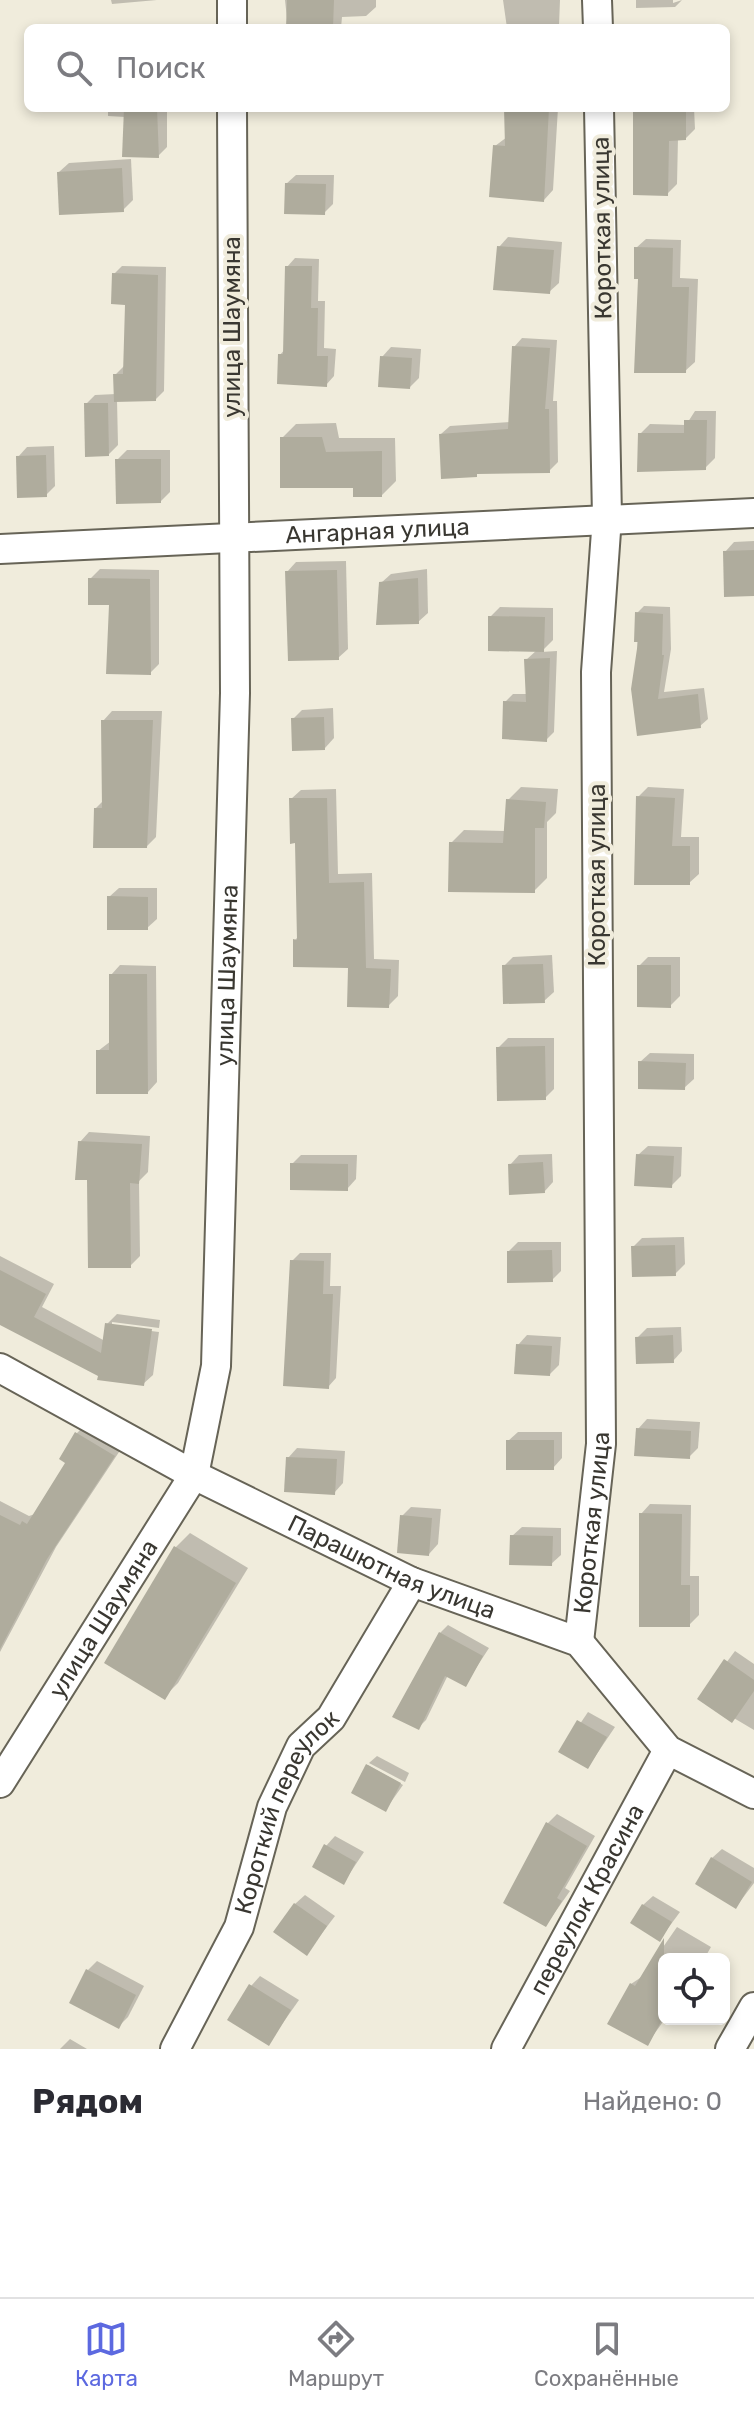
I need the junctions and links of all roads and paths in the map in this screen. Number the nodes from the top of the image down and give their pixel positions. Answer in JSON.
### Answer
{"nodes":[{"id":1,"x":232,"y":0,"type":"edge"},
{"id":2,"x":597,"y":0,"type":"edge"},
{"id":3,"x":232,"y":24,"type":"edge"},
{"id":4,"x":598,"y":24,"type":"edge"},
{"id":5,"x":232,"y":112,"type":"edge"},
{"id":6,"x":599,"y":112,"type":"edge"},
{"id":7,"x":754,"y":513,"type":"edge"},
{"id":8,"x":607,"y":517,"type":"junction"},
{"id":9,"x":232,"y":536,"type":"junction"},
{"id":10,"x":0,"y":549,"type":"edge"},
{"id":11,"x":0,"y":1368,"type":"edge"},
{"id":12,"x":194,"y":1475,"type":"junction"},
{"id":13,"x":412,"y":1582,"type":"junction"},
{"id":14,"x":579,"y":1642,"type":"junction"},
{"id":15,"x":668,"y":1750,"type":"junction"},
{"id":16,"x":0,"y":1783,"type":"edge"},
{"id":17,"x":754,"y":1794,"type":"edge"},
{"id":18,"x":754,"y":2007,"type":"edge"},
{"id":19,"x":175,"y":2049,"type":"edge"},
{"id":20,"x":506,"y":2049,"type":"edge"},
{"id":21,"x":730,"y":2049,"type":"edge"}],
"edges":[{"from":1,"to":3,"type":"street"},
{"from":2,"to":4,"type":"street"},
{"from":5,"to":9,"type":"street","name":"улица Шаумяна"},
{"from":6,"to":8,"type":"street","name":"Короткая улица"},
{"from":7,"to":8,"type":"street","name":"Ангарная улица"},
{"from":8,"to":9,"type":"street","name":"Ангарная улица"},
{"from":8,"to":14,"type":"street","name":"Короткая улица"},
{"from":9,"to":10,"type":"street","name":"Ангарная улица"},
{"from":9,"to":12,"type":"street","name":"улица Шаумяна"},
{"from":11,"to":12,"type":"street","name":"Парашютная улица"},
{"from":12,"to":13,"type":"street","name":"Парашютная улица"},
{"from":12,"to":16,"type":"street","name":"улица Шаумяна"},
{"from":13,"to":14,"type":"street","name":"Парашютная улица"},
{"from":13,"to":19,"type":"street","name":"Короткий переулок"},
{"from":14,"to":15,"type":"street"},
{"from":15,"to":17,"type":"street"},
{"from":15,"to":20,"type":"street","name":"переулок Красина"},
{"from":18,"to":21,"type":"street"}]}
